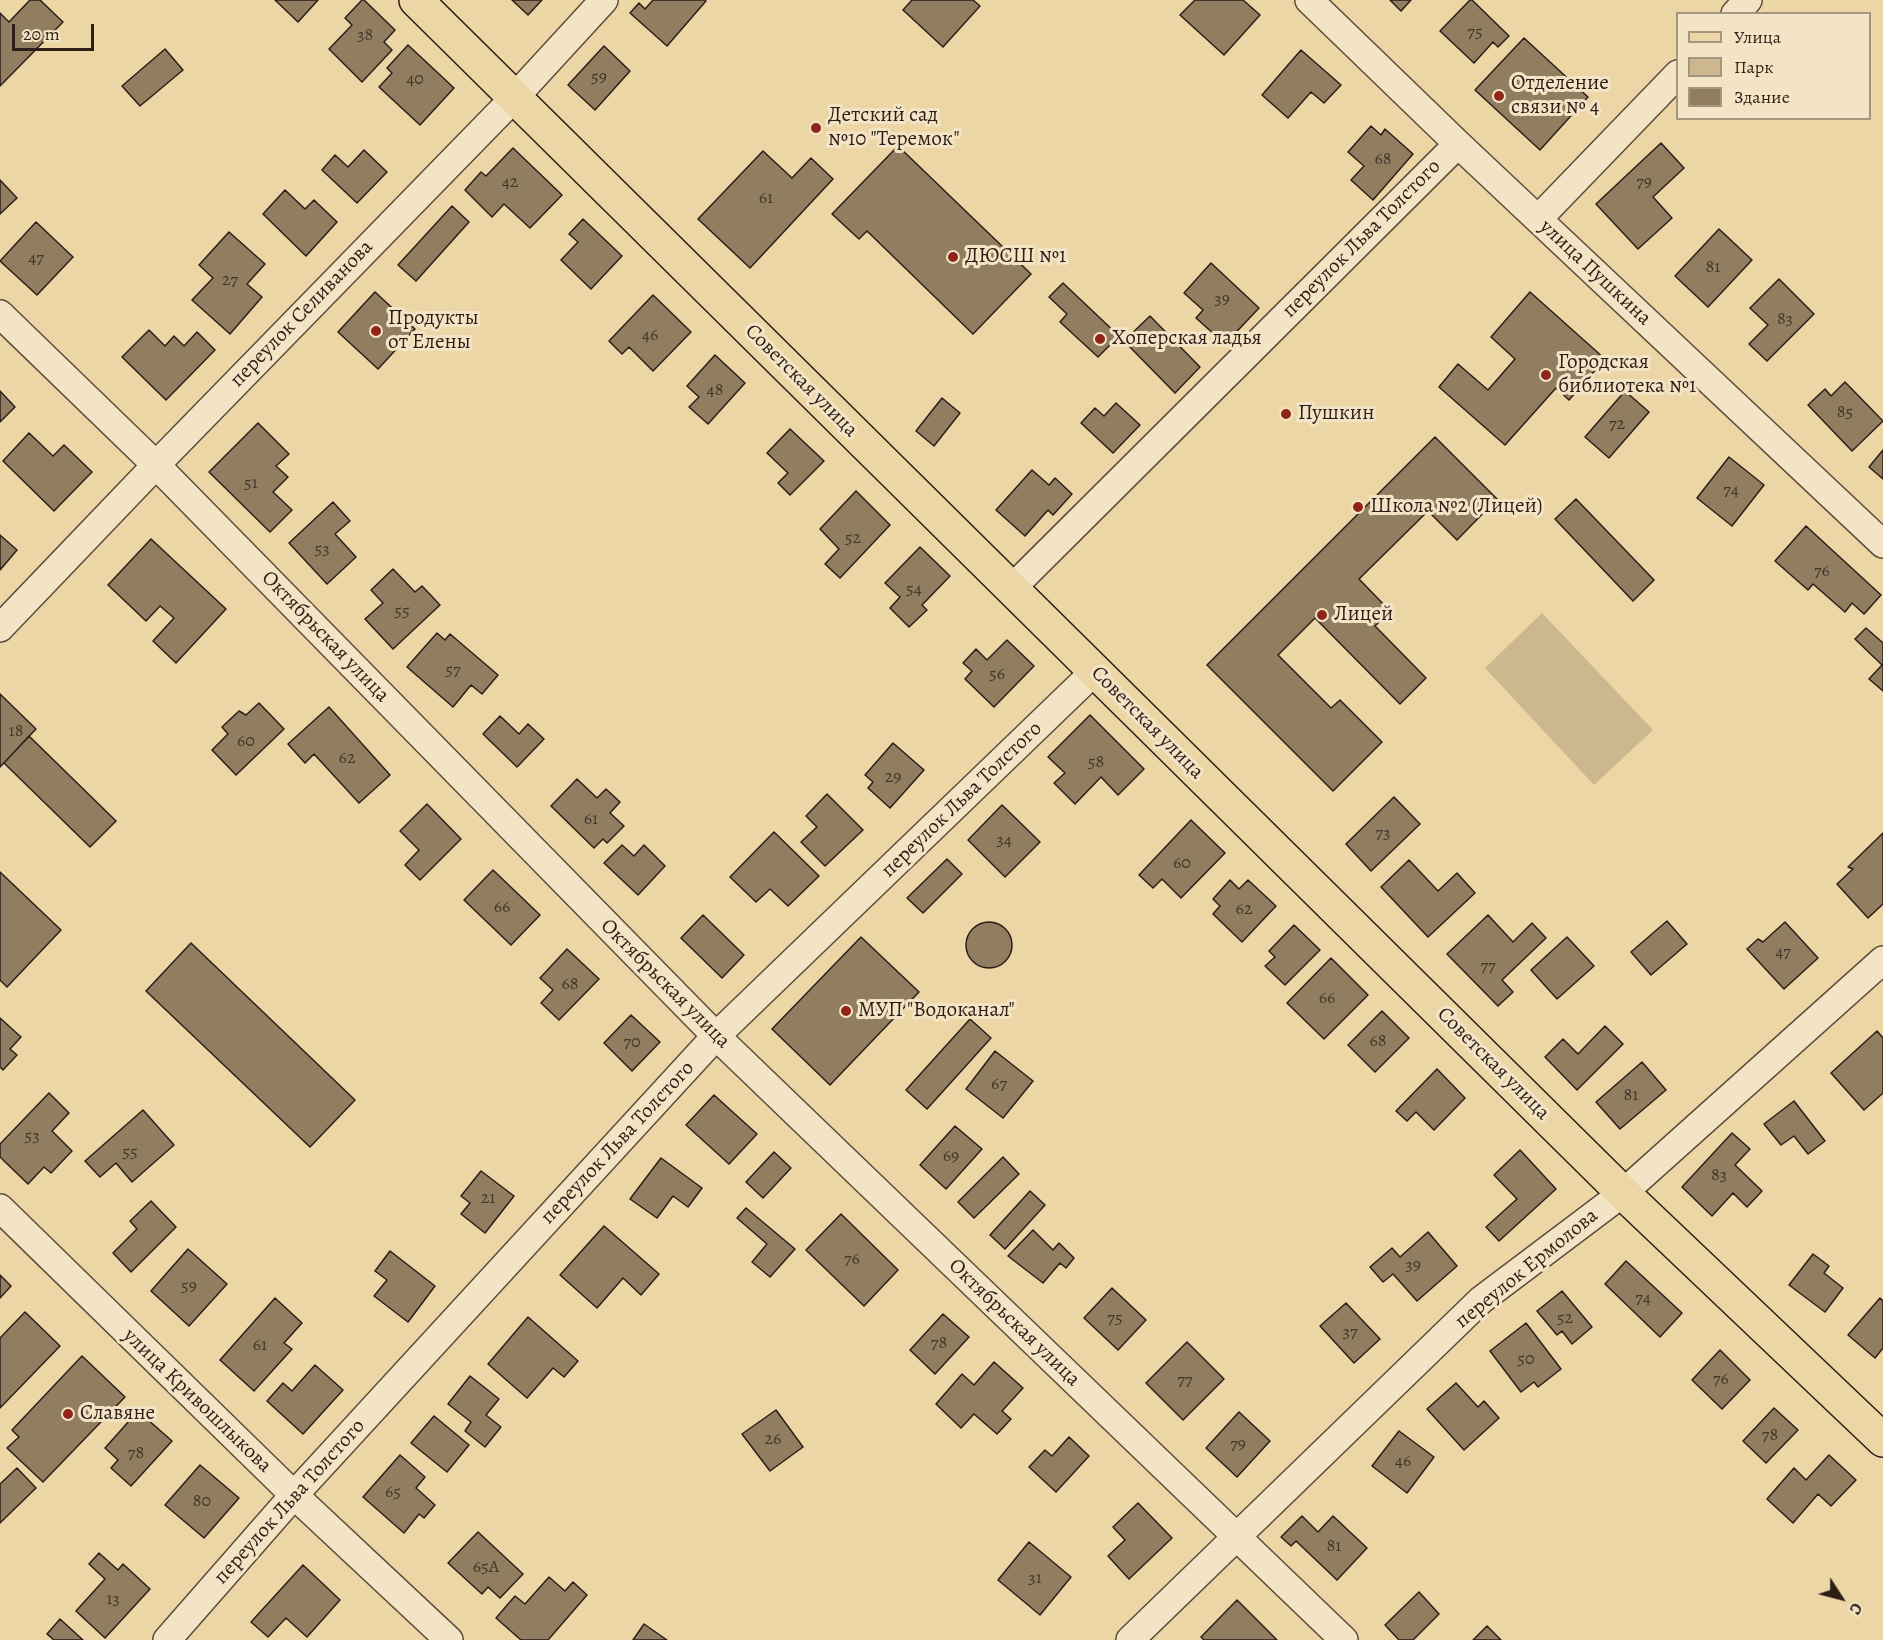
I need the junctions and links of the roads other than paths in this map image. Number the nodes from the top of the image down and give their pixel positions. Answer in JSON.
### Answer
{"nodes":[{"id":1,"x":416,"y":0,"type":"edge"},
{"id":2,"x":604,"y":0,"type":"edge"},
{"id":3,"x":1309,"y":0,"type":"edge"},
{"id":4,"x":1748,"y":0,"type":"edge"},
{"id":5,"x":1737,"y":12,"type":"edge"},
{"id":6,"x":1676,"y":75,"type":"edge"},
{"id":7,"x":514,"y":98,"type":"junction"},
{"id":8,"x":1458,"y":144,"type":"junction"},
{"id":9,"x":1538,"y":219,"type":"junction"},
{"id":10,"x":0,"y":314,"type":"edge"},
{"id":11,"x":156,"y":465,"type":"junction"},
{"id":12,"x":1883,"y":544,"type":"edge"},
{"id":13,"x":1011,"y":589,"type":"junction"},
{"id":14,"x":0,"y":628,"type":"edge"},
{"id":15,"x":1095,"y":671,"type":"junction"},
{"id":16,"x":1883,"y":960,"type":"edge"},
{"id":17,"x":716,"y":1036,"type":"junction"},
{"id":18,"x":1623,"y":1192,"type":"junction"},
{"id":19,"x":0,"y":1208,"type":"edge"},
{"id":20,"x":1883,"y":1440,"type":"edge"},
{"id":21,"x":294,"y":1495,"type":"junction"},
{"id":22,"x":1237,"y":1537,"type":"junction"},
{"id":23,"x":167,"y":1640,"type":"edge"},
{"id":24,"x":449,"y":1640,"type":"edge"},
{"id":25,"x":1130,"y":1640,"type":"edge"},
{"id":26,"x":1344,"y":1640,"type":"edge"}],
"edges":[{"from":1,"to":7,"type":"main road","name":"Советская улица"},
{"from":2,"to":7,"type":"street","name":"переулок Селиванова"},
{"from":3,"to":8,"type":"street","name":"улица Пушкина"},
{"from":4,"to":5,"type":"street"},
{"from":6,"to":9,"type":"street"},
{"from":7,"to":11,"type":"street","name":"переулок Селиванова"},
{"from":7,"to":13,"type":"main road","name":"Советская улица"},
{"from":8,"to":9,"type":"street","name":"улица Пушкина"},
{"from":8,"to":13,"type":"street","name":"переулок Льва Толстого"},
{"from":9,"to":12,"type":"street","name":"улица Пушкина"},
{"from":10,"to":11,"type":"street","name":"Октябрьская улица"},
{"from":11,"to":14,"type":"street","name":"переулок Селиванова"},
{"from":11,"to":17,"type":"street","name":"Октябрьская улица"},
{"from":13,"to":15,"type":"main road","name":"Советская улица"},
{"from":15,"to":17,"type":"street","name":"переулок Льва Толстого"},
{"from":15,"to":18,"type":"main road","name":"Советская улица"},
{"from":16,"to":18,"type":"street","name":"переулок Ермолова"},
{"from":17,"to":21,"type":"street","name":"переулок Льва Толстого"},
{"from":17,"to":22,"type":"street","name":"Октябрьская улица"},
{"from":18,"to":20,"type":"main road","name":"Советская улица"},
{"from":18,"to":22,"type":"street","name":"переулок Ермолова"},
{"from":19,"to":21,"type":"street","name":"улица Кривошлыкова"},
{"from":21,"to":23,"type":"street","name":"переулок Льва Толстого"},
{"from":21,"to":24,"type":"street","name":"улица Кривошлыкова"},
{"from":22,"to":25,"type":"street","name":"переулок Ермолова"},
{"from":22,"to":26,"type":"street","name":"Октябрьская улица"}]}
